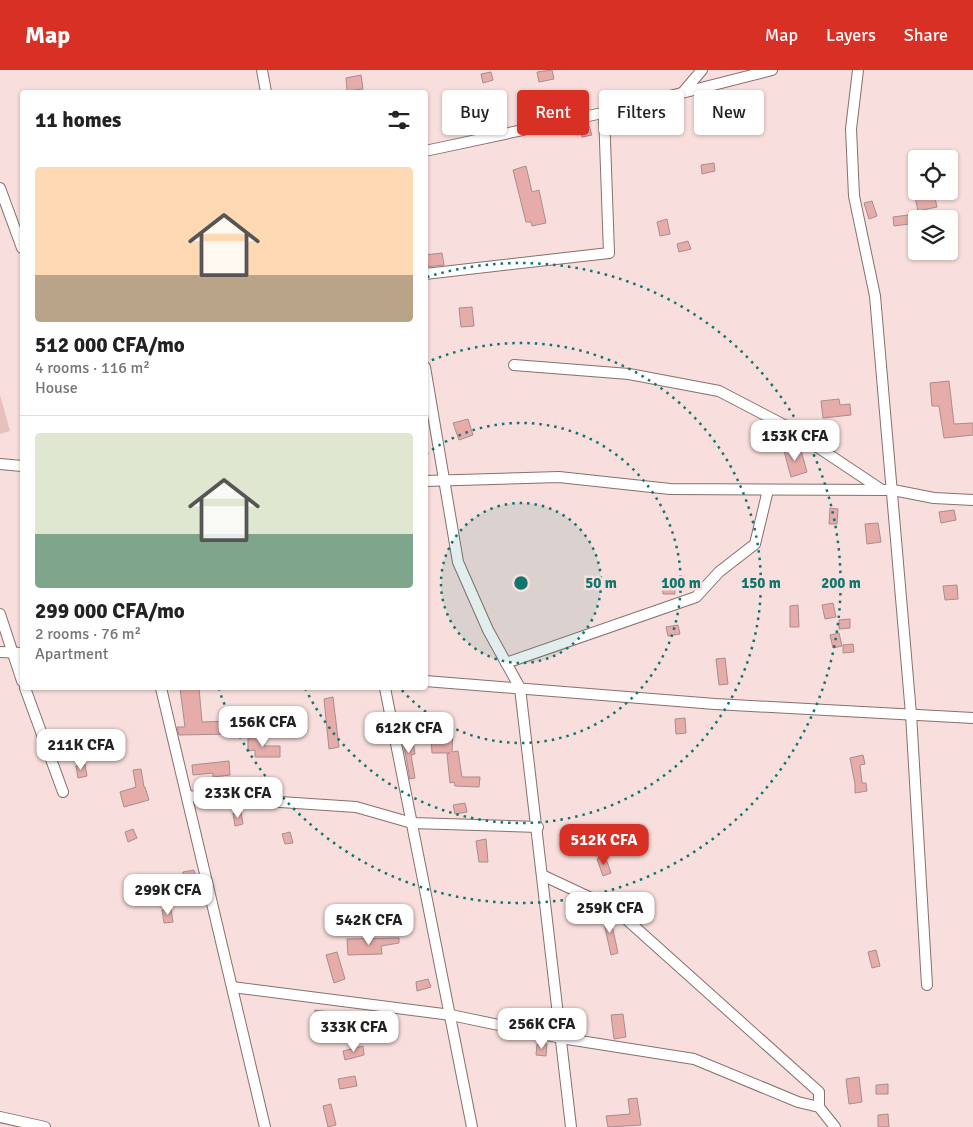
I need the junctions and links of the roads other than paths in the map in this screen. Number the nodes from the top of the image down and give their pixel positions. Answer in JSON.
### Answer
{"nodes":[{"id":1,"x":262,"y":70,"type":"edge"},
{"id":2,"x":702,"y":70,"type":"edge"},
{"id":3,"x":772,"y":70,"type":"edge"},
{"id":4,"x":858,"y":70,"type":"edge"},
{"id":5,"x":266,"y":90,"type":"edge"},
{"id":6,"x":684,"y":91,"type":"joint"},
{"id":7,"x":599,"y":114,"type":"edge"},
{"id":8,"x":605,"y":135,"type":"edge"},
{"id":9,"x":428,"y":150,"type":"edge"},
{"id":10,"x":0,"y":188,"type":"edge"},
{"id":11,"x":20,"y":243,"type":"edge"},
{"id":12,"x":428,"y":274,"type":"edge"},
{"id":13,"x":514,"y":365,"type":"dead end"},
{"id":14,"x":428,"y":386,"type":"edge"},
{"id":15,"x":0,"y":464,"type":"edge"},
{"id":16,"x":20,"y":466,"type":"edge"},
{"id":17,"x":428,"y":481,"type":"edge"},
{"id":18,"x":443,"y":481,"type":"junction"},
{"id":19,"x":768,"y":490,"type":"junction"},
{"id":20,"x":888,"y":490,"type":"junction"},
{"id":21,"x":973,"y":500,"type":"edge"},
{"id":22,"x":0,"y":614,"type":"edge"},
{"id":23,"x":0,"y":652,"type":"edge"},
{"id":24,"x":17,"y":653,"type":"edge"},
{"id":25,"x":506,"y":663,"type":"junction"},
{"id":26,"x":20,"y":670,"type":"edge"},
{"id":27,"x":428,"y":681,"type":"edge"},
{"id":28,"x":520,"y":688,"type":"junction"},
{"id":29,"x":26,"y":690,"type":"edge"},
{"id":30,"x":161,"y":690,"type":"edge"},
{"id":31,"x":385,"y":690,"type":"edge"},
{"id":32,"x":911,"y":714,"type":"junction"},
{"id":33,"x":973,"y":718,"type":"edge"},
{"id":34,"x":63,"y":792,"type":"dead end"},
{"id":35,"x":187,"y":796,"type":"junction"},
{"id":36,"x":412,"y":823,"type":"junction"},
{"id":37,"x":538,"y":827,"type":"junction"},
{"id":38,"x":544,"y":876,"type":"junction"},
{"id":39,"x":927,"y":985,"type":"dead end"},
{"id":40,"x":232,"y":987,"type":"junction"},
{"id":41,"x":451,"y":1016,"type":"junction"},
{"id":42,"x":561,"y":1038,"type":"junction"},
{"id":43,"x":819,"y":1107,"type":"junction"},
{"id":44,"x":0,"y":1117,"type":"edge"},
{"id":45,"x":45,"y":1127,"type":"edge"},
{"id":46,"x":265,"y":1127,"type":"edge"},
{"id":47,"x":472,"y":1127,"type":"edge"},
{"id":48,"x":571,"y":1127,"type":"edge"},
{"id":49,"x":835,"y":1127,"type":"edge"}],
"edges":[{"from":1,"to":5,"type":"street"},
{"from":2,"to":6,"type":"street"},
{"from":3,"to":6,"type":"street"},
{"from":4,"to":20,"type":"street"},
{"from":7,"to":9,"type":"street"},
{"from":8,"to":12,"type":"street"},
{"from":10,"to":11,"type":"street"},
{"from":13,"to":20,"type":"street"},
{"from":14,"to":18,"type":"street"},
{"from":15,"to":16,"type":"street"},
{"from":17,"to":18,"type":"street"},
{"from":18,"to":19,"type":"street"},
{"from":18,"to":25,"type":"street"},
{"from":19,"to":20,"type":"street"},
{"from":19,"to":25,"type":"street"},
{"from":20,"to":21,"type":"street"},
{"from":20,"to":32,"type":"street"},
{"from":22,"to":24,"type":"street"},
{"from":23,"to":24,"type":"street"},
{"from":24,"to":26,"type":"street"},
{"from":25,"to":28,"type":"street"},
{"from":27,"to":28,"type":"street"},
{"from":28,"to":32,"type":"street"},
{"from":28,"to":37,"type":"street"},
{"from":29,"to":34,"type":"street"},
{"from":30,"to":35,"type":"street"},
{"from":31,"to":36,"type":"street"},
{"from":32,"to":33,"type":"street"},
{"from":32,"to":39,"type":"street"},
{"from":35,"to":36,"type":"street"},
{"from":35,"to":40,"type":"street"},
{"from":36,"to":37,"type":"street"},
{"from":36,"to":41,"type":"street"},
{"from":37,"to":38,"type":"street"},
{"from":38,"to":42,"type":"street"},
{"from":38,"to":43,"type":"street"},
{"from":40,"to":41,"type":"street"},
{"from":40,"to":46,"type":"street"},
{"from":41,"to":42,"type":"street"},
{"from":41,"to":47,"type":"street"},
{"from":42,"to":43,"type":"street"},
{"from":42,"to":48,"type":"street"},
{"from":43,"to":49,"type":"street"},
{"from":44,"to":45,"type":"street"}]}
